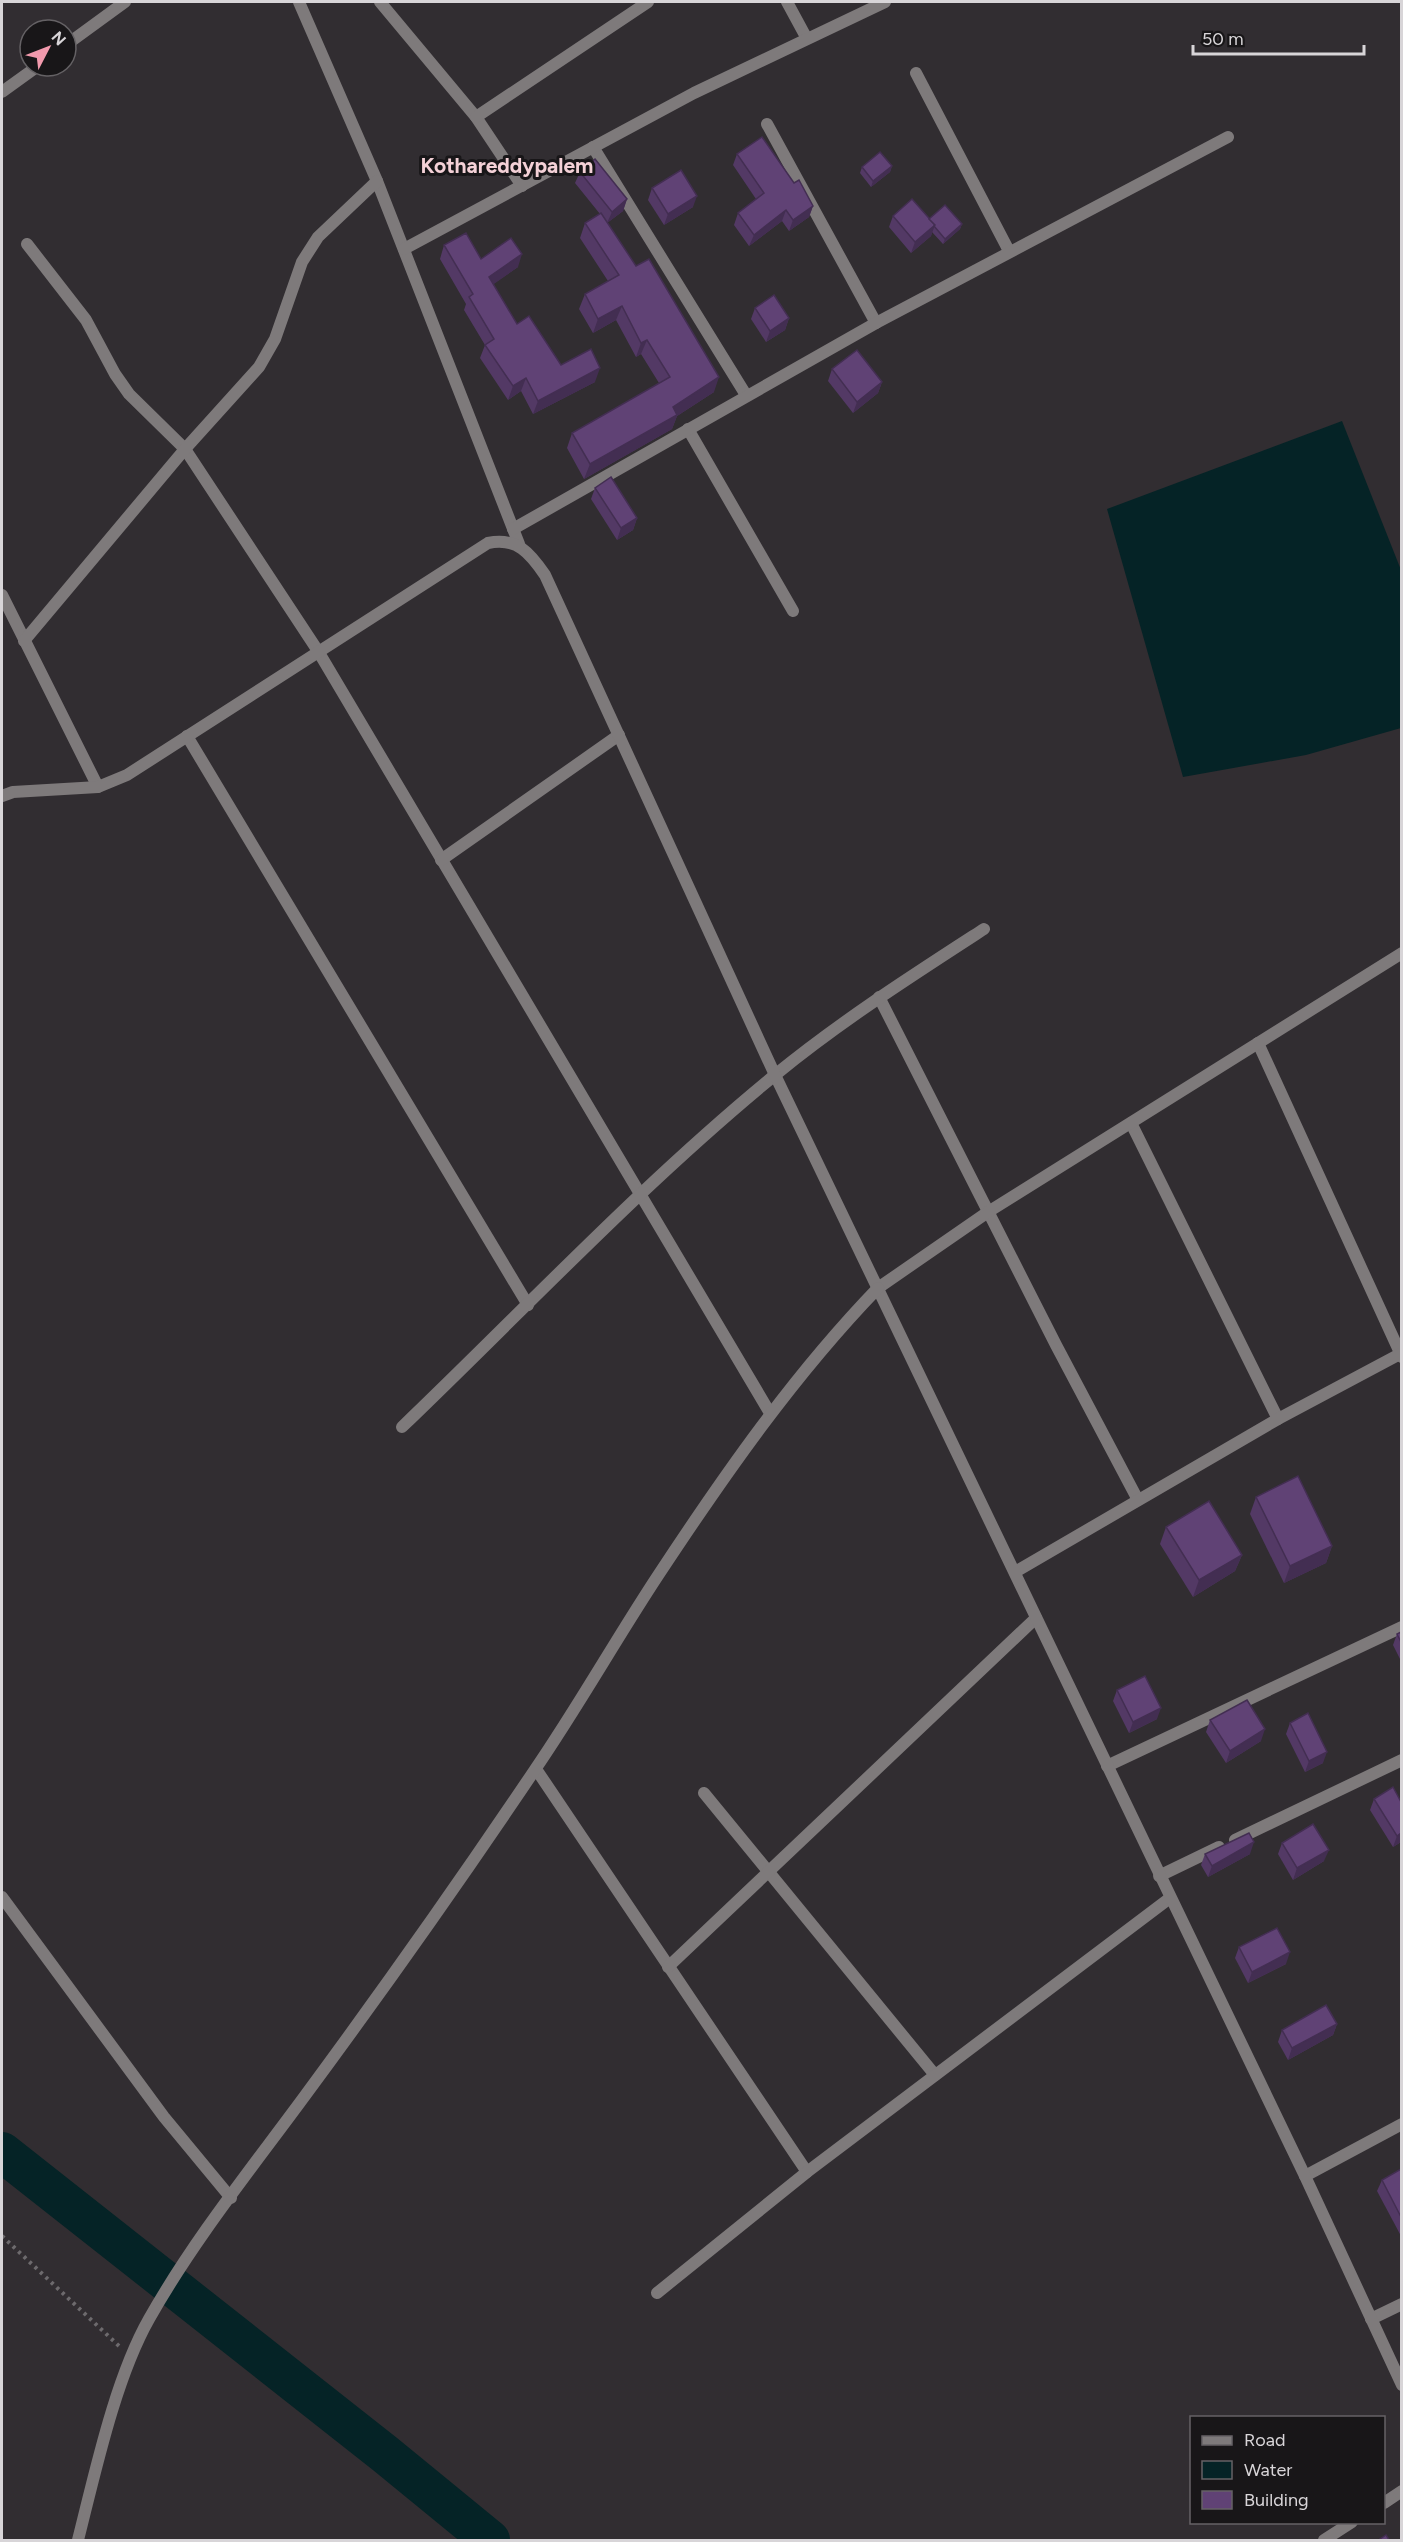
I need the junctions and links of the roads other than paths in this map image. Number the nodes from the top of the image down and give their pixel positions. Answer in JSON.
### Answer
{"nodes":[{"id":1,"x":125,"y":2,"type":"edge"},
{"id":2,"x":299,"y":2,"type":"edge"},
{"id":3,"x":380,"y":2,"type":"edge"},
{"id":4,"x":648,"y":2,"type":"edge"},
{"id":5,"x":787,"y":2,"type":"edge"},
{"id":6,"x":885,"y":2,"type":"edge"},
{"id":7,"x":78,"y":36,"type":"edge"},
{"id":8,"x":806,"y":37,"type":"junction"},
{"id":9,"x":916,"y":73,"type":"dead end"},
{"id":10,"x":21,"y":78,"type":"edge"},
{"id":11,"x":2,"y":92,"type":"edge"},
{"id":12,"x":476,"y":117,"type":"junction"},
{"id":13,"x":767,"y":124,"type":"dead end"},
{"id":14,"x":1228,"y":137,"type":"dead end"},
{"id":15,"x":593,"y":147,"type":"junction"},
{"id":16,"x":377,"y":181,"type":"junction"},
{"id":17,"x":522,"y":186,"type":"junction"},
{"id":18,"x":27,"y":244,"type":"dead end"},
{"id":19,"x":404,"y":249,"type":"junction"},
{"id":20,"x":1009,"y":251,"type":"junction"},
{"id":21,"x":876,"y":323,"type":"junction"},
{"id":22,"x":746,"y":395,"type":"junction"},
{"id":23,"x":688,"y":429,"type":"junction"},
{"id":24,"x":185,"y":449,"type":"junction"},
{"id":25,"x":513,"y":529,"type":"junction"},
{"id":26,"x":519,"y":544,"type":"junction"},
{"id":27,"x":2,"y":595,"type":"edge"},
{"id":28,"x":793,"y":611,"type":"dead end"},
{"id":29,"x":24,"y":641,"type":"junction"},
{"id":30,"x":318,"y":651,"type":"junction"},
{"id":31,"x":619,"y":735,"type":"junction"},
{"id":32,"x":187,"y":736,"type":"junction"},
{"id":33,"x":98,"y":788,"type":"junction"},
{"id":34,"x":2,"y":796,"type":"edge"},
{"id":35,"x":441,"y":860,"type":"junction"},
{"id":36,"x":984,"y":929,"type":"dead end"},
{"id":37,"x":1401,"y":952,"type":"edge"},
{"id":38,"x":879,"y":997,"type":"junction"},
{"id":39,"x":1258,"y":1043,"type":"junction"},
{"id":40,"x":775,"y":1075,"type":"junction"},
{"id":41,"x":1131,"y":1123,"type":"junction"},
{"id":42,"x":639,"y":1195,"type":"junction"},
{"id":43,"x":988,"y":1212,"type":"junction"},
{"id":44,"x":878,"y":1288,"type":"junction"},
{"id":45,"x":528,"y":1305,"type":"junction"},
{"id":46,"x":1401,"y":1356,"type":"edge"},
{"id":47,"x":770,"y":1413,"type":"junction"},
{"id":48,"x":1278,"y":1419,"type":"junction"},
{"id":49,"x":402,"y":1427,"type":"dead end"},
{"id":50,"x":1138,"y":1500,"type":"junction"},
{"id":51,"x":1015,"y":1572,"type":"junction"},
{"id":52,"x":1036,"y":1618,"type":"junction"},
{"id":53,"x":1401,"y":1627,"type":"edge"},
{"id":54,"x":1401,"y":1760,"type":"edge"},
{"id":55,"x":1107,"y":1766,"type":"junction"},
{"id":56,"x":536,"y":1769,"type":"junction"},
{"id":57,"x":704,"y":1793,"type":"dead end"},
{"id":58,"x":770,"y":1873,"type":"junction"},
{"id":59,"x":1159,"y":1876,"type":"junction"},
{"id":60,"x":2,"y":1897,"type":"edge"},
{"id":61,"x":1170,"y":1898,"type":"junction"},
{"id":62,"x":668,"y":1967,"type":"junction"},
{"id":63,"x":935,"y":2075,"type":"junction"},
{"id":64,"x":1401,"y":2124,"type":"edge"},
{"id":65,"x":807,"y":2172,"type":"junction"},
{"id":66,"x":1305,"y":2176,"type":"junction"},
{"id":67,"x":231,"y":2198,"type":"junction"},
{"id":68,"x":657,"y":2293,"type":"dead end"},
{"id":69,"x":1401,"y":2304,"type":"edge"},
{"id":70,"x":1371,"y":2319,"type":"junction"},
{"id":71,"x":1401,"y":2385,"type":"edge"},
{"id":72,"x":1401,"y":2491,"type":"edge"},
{"id":73,"x":1385,"y":2502,"type":"edge"},
{"id":74,"x":1350,"y":2524,"type":"edge"},
{"id":75,"x":78,"y":2541,"type":"edge"},
{"id":76,"x":1324,"y":2541,"type":"edge"}],
"edges":[{"from":1,"to":7,"type":"street"},
{"from":2,"to":16,"type":"street"},
{"from":3,"to":12,"type":"street"},
{"from":4,"to":12,"type":"street"},
{"from":5,"to":8,"type":"street"},
{"from":6,"to":8,"type":"street"},
{"from":8,"to":15,"type":"street"},
{"from":9,"to":20,"type":"street"},
{"from":10,"to":11,"type":"street"},
{"from":12,"to":17,"type":"street"},
{"from":13,"to":21,"type":"street"},
{"from":14,"to":20,"type":"street"},
{"from":15,"to":17,"type":"street"},
{"from":15,"to":22,"type":"street"},
{"from":16,"to":19,"type":"street"},
{"from":16,"to":24,"type":"street"},
{"from":17,"to":19,"type":"street"},
{"from":18,"to":24,"type":"street"},
{"from":19,"to":25,"type":"street"},
{"from":20,"to":21,"type":"street"},
{"from":21,"to":22,"type":"street"},
{"from":22,"to":23,"type":"street"},
{"from":23,"to":25,"type":"street"},
{"from":23,"to":28,"type":"street"},
{"from":24,"to":29,"type":"street"},
{"from":24,"to":30,"type":"street"},
{"from":25,"to":26,"type":"street"},
{"from":26,"to":30,"type":"street"},
{"from":26,"to":31,"type":"street"},
{"from":27,"to":29,"type":"street"},
{"from":29,"to":33,"type":"street"},
{"from":30,"to":32,"type":"street"},
{"from":30,"to":35,"type":"street"},
{"from":31,"to":35,"type":"street"},
{"from":31,"to":40,"type":"street"},
{"from":32,"to":33,"type":"street"},
{"from":32,"to":45,"type":"street"},
{"from":33,"to":34,"type":"street"},
{"from":35,"to":42,"type":"street"},
{"from":36,"to":38,"type":"street"},
{"from":37,"to":39,"type":"street"},
{"from":38,"to":40,"type":"street"},
{"from":38,"to":43,"type":"street"},
{"from":39,"to":41,"type":"street"},
{"from":39,"to":46,"type":"street"},
{"from":40,"to":42,"type":"street"},
{"from":40,"to":44,"type":"street"},
{"from":41,"to":43,"type":"street"},
{"from":41,"to":48,"type":"street"},
{"from":42,"to":45,"type":"street"},
{"from":42,"to":47,"type":"street"},
{"from":43,"to":44,"type":"street"},
{"from":43,"to":50,"type":"street"},
{"from":44,"to":47,"type":"street"},
{"from":44,"to":51,"type":"street"},
{"from":45,"to":49,"type":"street"},
{"from":46,"to":48,"type":"street"},
{"from":47,"to":56,"type":"street"},
{"from":48,"to":50,"type":"street"},
{"from":50,"to":51,"type":"street"},
{"from":51,"to":52,"type":"street"},
{"from":52,"to":55,"type":"street"},
{"from":52,"to":58,"type":"street"},
{"from":53,"to":55,"type":"street"},
{"from":54,"to":59,"type":"street"},
{"from":55,"to":59,"type":"street"},
{"from":56,"to":62,"type":"street"},
{"from":56,"to":67,"type":"street"},
{"from":57,"to":58,"type":"street"},
{"from":58,"to":62,"type":"street"},
{"from":58,"to":63,"type":"street"},
{"from":59,"to":61,"type":"street"},
{"from":60,"to":67,"type":"street"},
{"from":61,"to":63,"type":"street"},
{"from":61,"to":66,"type":"street"},
{"from":62,"to":65,"type":"street"},
{"from":63,"to":65,"type":"street"},
{"from":64,"to":66,"type":"street"},
{"from":65,"to":68,"type":"street"},
{"from":66,"to":70,"type":"street"},
{"from":67,"to":75,"type":"street"},
{"from":69,"to":70,"type":"street"},
{"from":70,"to":71,"type":"street"},
{"from":72,"to":73,"type":"street"},
{"from":74,"to":76,"type":"street"}]}
